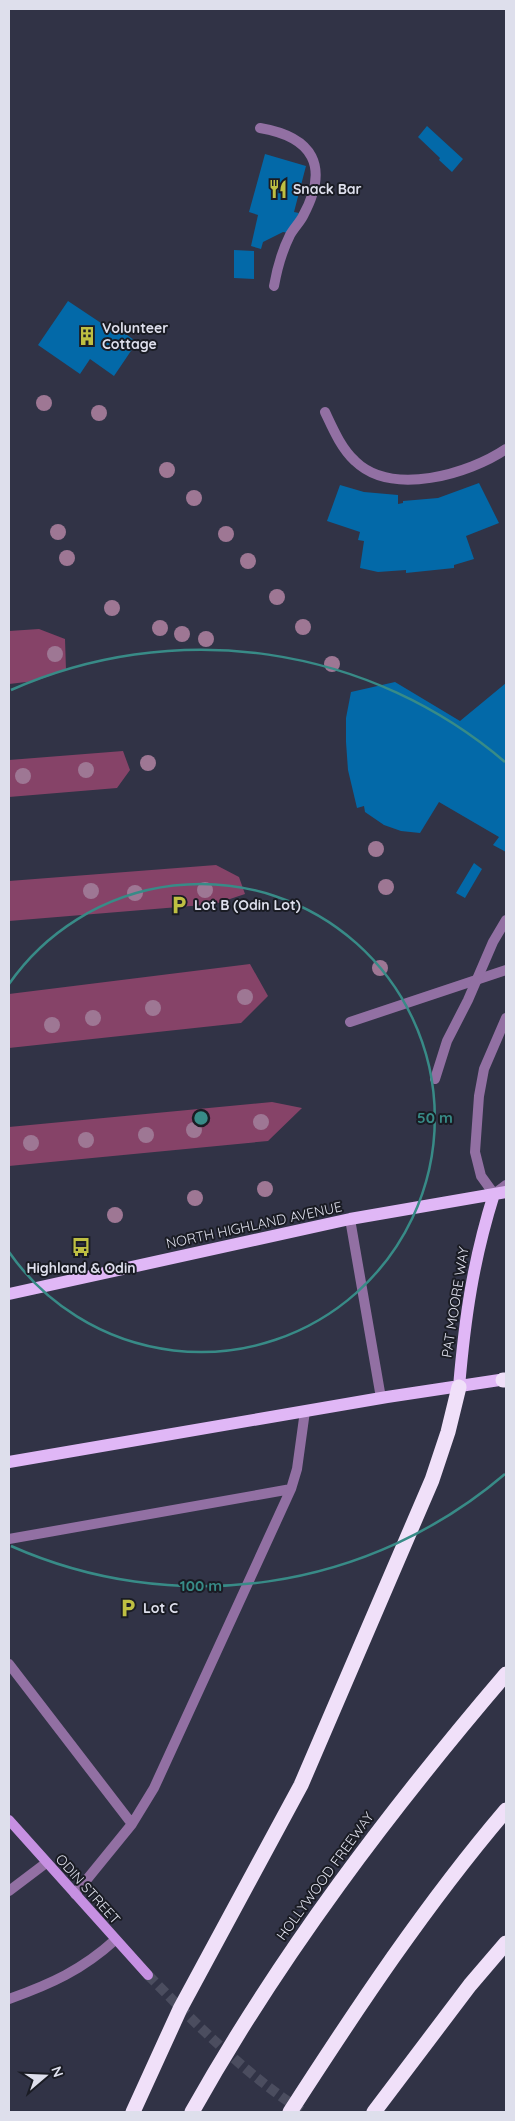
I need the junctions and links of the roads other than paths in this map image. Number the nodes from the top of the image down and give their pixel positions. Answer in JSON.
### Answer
{"nodes":[{"id":1,"x":260,"y":128,"type":"dead end"},
{"id":2,"x":274,"y":286,"type":"dead end"},
{"id":3,"x":325,"y":412,"type":"dead end"},
{"id":4,"x":506,"y":449,"type":"edge"},
{"id":5,"x":506,"y":920,"type":"edge"},
{"id":6,"x":506,"y":970,"type":"edge"},
{"id":7,"x":477,"y":980,"type":"junction"},
{"id":8,"x":506,"y":1018,"type":"edge"},
{"id":9,"x":350,"y":1022,"type":"dead end"},
{"id":10,"x":435,"y":1079,"type":"dead end"},
{"id":11,"x":506,"y":1185,"type":"edge"},
{"id":12,"x":500,"y":1193,"type":"edge"},
{"id":13,"x":350,"y":1219,"type":"junction"},
{"id":14,"x":9,"y":1294,"type":"edge"},
{"id":15,"x":505,"y":1380,"type":"edge"},
{"id":16,"x":459,"y":1387,"type":"junction"},
{"id":17,"x":381,"y":1398,"type":"junction"},
{"id":18,"x":305,"y":1411,"type":"junction"},
{"id":19,"x":9,"y":1462,"type":"edge"},
{"id":20,"x":291,"y":1489,"type":"junction"},
{"id":21,"x":9,"y":1539,"type":"edge"},
{"id":22,"x":9,"y":1664,"type":"edge"},
{"id":23,"x":506,"y":1674,"type":"edge"},
{"id":24,"x":506,"y":1810,"type":"edge"},
{"id":25,"x":9,"y":1820,"type":"edge"},
{"id":26,"x":132,"y":1824,"type":"junction"},
{"id":27,"x":46,"y":1863,"type":"junction"},
{"id":28,"x":9,"y":1892,"type":"edge"},
{"id":29,"x":75,"y":1894,"type":"junction"},
{"id":30,"x":115,"y":1940,"type":"junction"},
{"id":31,"x":505,"y":1944,"type":"edge"},
{"id":32,"x":148,"y":1975,"type":"tunnel mouth"},
{"id":33,"x":9,"y":1999,"type":"edge"},
{"id":34,"x":133,"y":2112,"type":"edge"},
{"id":35,"x":192,"y":2112,"type":"edge"},
{"id":36,"x":290,"y":2112,"type":"edge"},
{"id":37,"x":374,"y":2112,"type":"edge"}],
"edges":[{"from":1,"to":2,"type":"street"},
{"from":3,"to":4,"type":"street"},
{"from":5,"to":7,"type":"street"},
{"from":6,"to":7,"type":"street"},
{"from":7,"to":9,"type":"street"},
{"from":7,"to":10,"type":"street"},
{"from":8,"to":12,"type":"street"},
{"from":11,"to":12,"type":"street"},
{"from":12,"to":13,"type":"main road","name":"NORTH HIGHLAND AVENUE"},
{"from":12,"to":16,"type":"main road","name":"PAT MOORE WAY"},
{"from":13,"to":14,"type":"main road","name":"NORTH HIGHLAND AVENUE"},
{"from":13,"to":17,"type":"street"},
{"from":15,"to":16,"type":"main road"},
{"from":16,"to":17,"type":"main road"},
{"from":16,"to":34,"type":"highway"},
{"from":17,"to":18,"type":"main road"},
{"from":18,"to":19,"type":"main road"},
{"from":18,"to":20,"type":"street"},
{"from":20,"to":21,"type":"street"},
{"from":20,"to":26,"type":"street"},
{"from":22,"to":26,"type":"street"},
{"from":23,"to":35,"type":"highway","name":"HOLLYWOOD FREEWAY"},
{"from":24,"to":36,"type":"highway"},
{"from":25,"to":27,"type":"main road","name":"ODIN STREET"},
{"from":26,"to":29,"type":"street"},
{"from":27,"to":28,"type":"street"},
{"from":27,"to":29,"type":"main road","name":"ODIN STREET"},
{"from":29,"to":30,"type":"main road","name":"ODIN STREET"},
{"from":30,"to":32,"type":"main road","name":"ODIN STREET"},
{"from":30,"to":33,"type":"street"},
{"from":31,"to":37,"type":"highway"}]}
